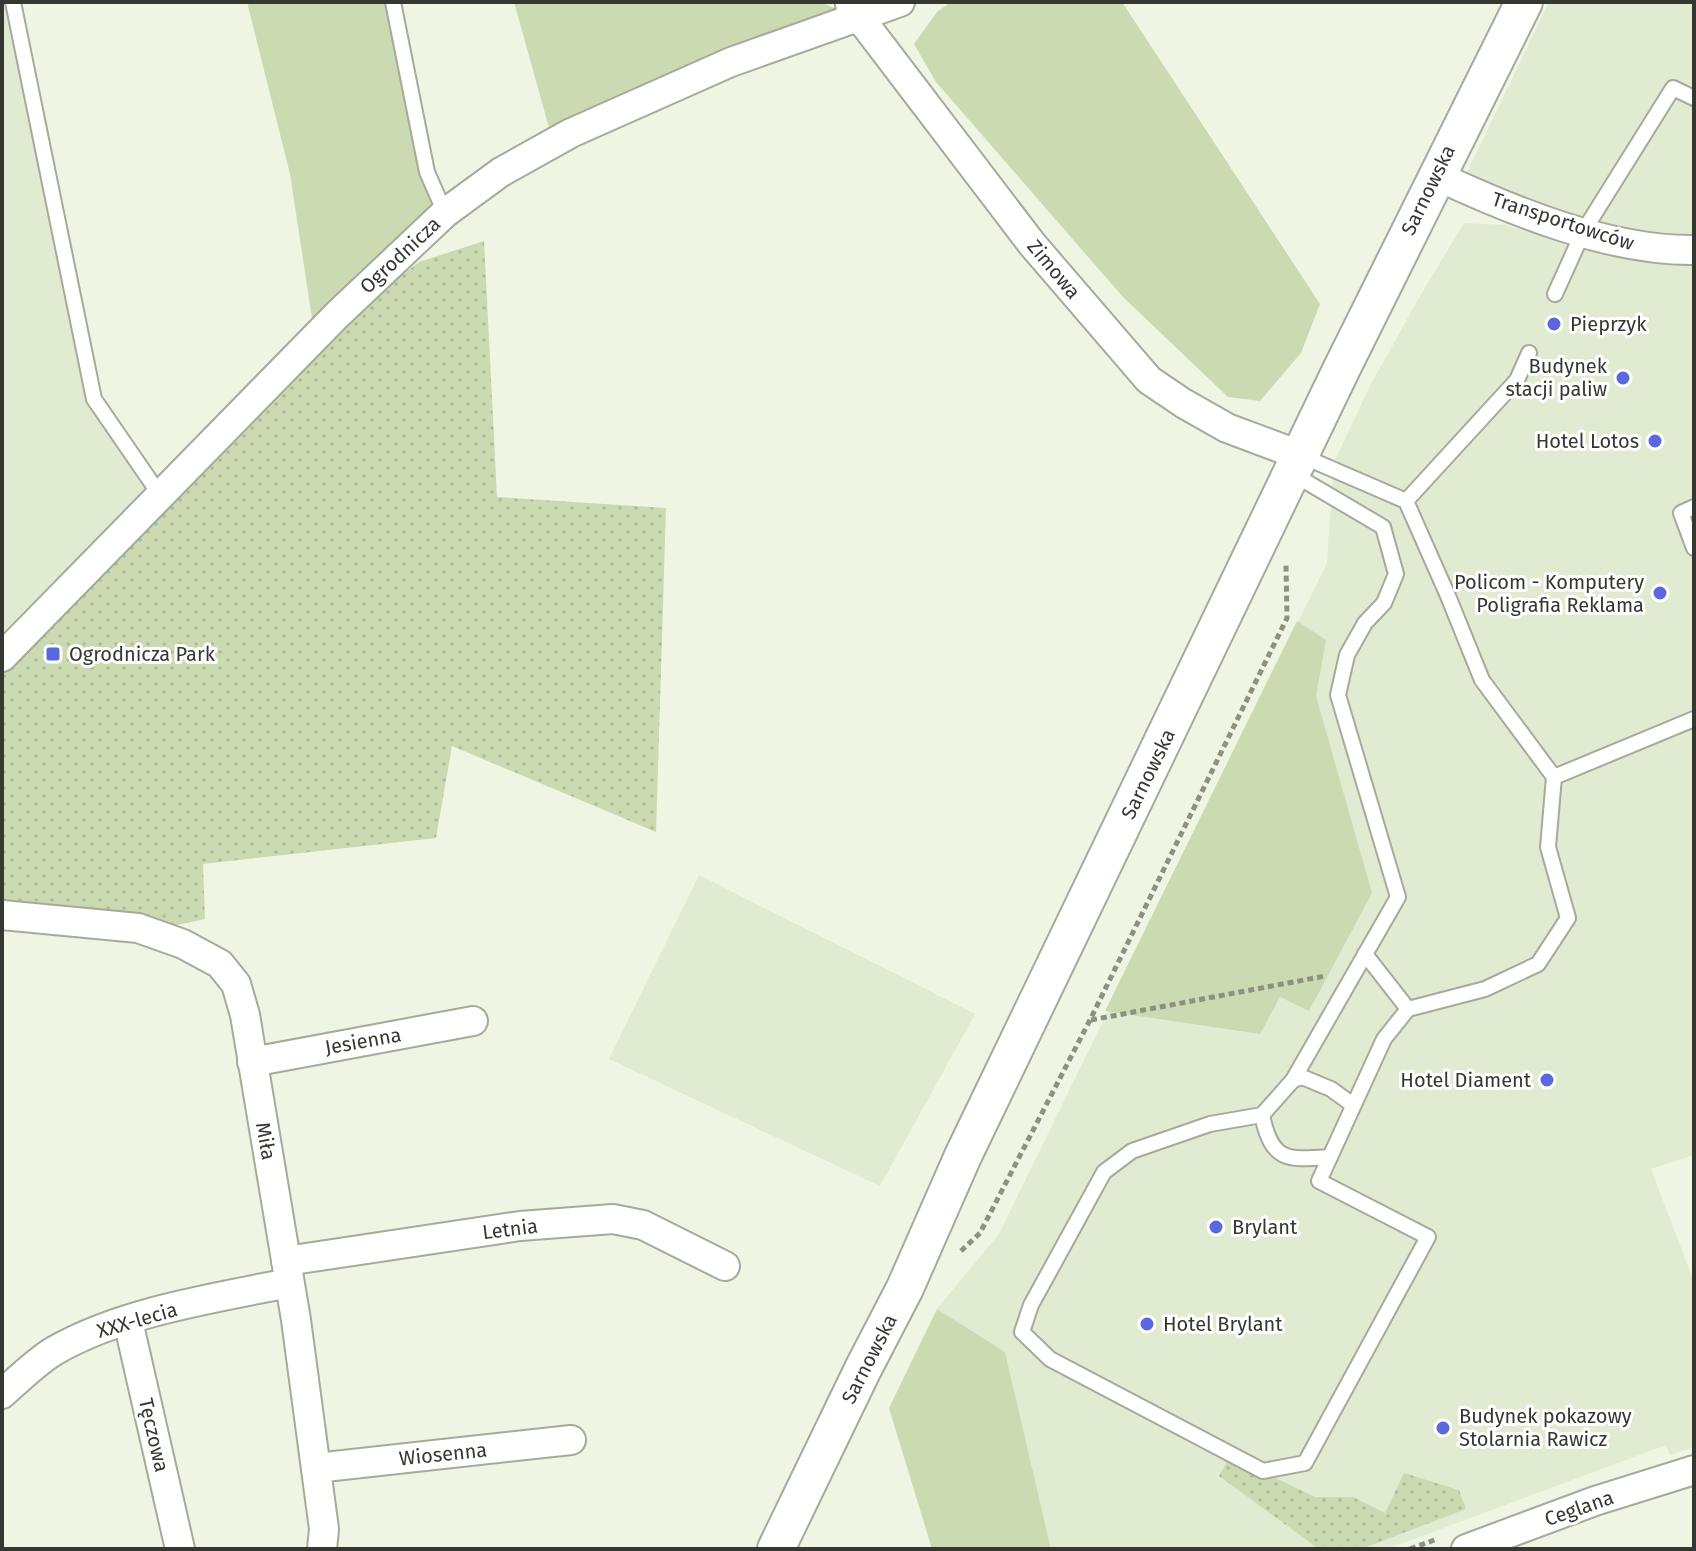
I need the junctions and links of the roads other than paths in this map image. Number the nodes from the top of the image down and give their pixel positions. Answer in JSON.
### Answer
{"nodes":[{"id":1,"x":13,"y":2,"type":"edge"},
{"id":2,"x":393,"y":2,"type":"edge"},
{"id":3,"x":900,"y":2,"type":"edge"},
{"id":4,"x":1524,"y":2,"type":"edge"},
{"id":5,"x":854,"y":10,"type":"edge"},
{"id":6,"x":1694,"y":98,"type":"edge"},
{"id":7,"x":1435,"y":175,"type":"junction"},
{"id":8,"x":445,"y":213,"type":"junction"},
{"id":9,"x":1583,"y":232,"type":"junction"},
{"id":10,"x":1694,"y":250,"type":"edge"},
{"id":11,"x":1555,"y":294,"type":"dead end"},
{"id":12,"x":1529,"y":353,"type":"dead end"},
{"id":13,"x":1297,"y":465,"type":"junction"},
{"id":14,"x":160,"y":495,"type":"junction"},
{"id":15,"x":1406,"y":501,"type":"junction"},
{"id":16,"x":1694,"y":507,"type":"edge"},
{"id":17,"x":1694,"y":548,"type":"edge"},
{"id":18,"x":2,"y":657,"type":"edge"},
{"id":19,"x":1694,"y":719,"type":"edge"},
{"id":20,"x":1554,"y":777,"type":"junction"},
{"id":21,"x":2,"y":915,"type":"edge"},
{"id":22,"x":1365,"y":954,"type":"junction"},
{"id":23,"x":1436,"y":1002,"type":"junction"},
{"id":24,"x":1408,"y":1009,"type":"junction"},
{"id":25,"x":473,"y":1021,"type":"dead end"},
{"id":26,"x":1384,"y":1039,"type":"junction"},
{"id":27,"x":252,"y":1062,"type":"junction"},
{"id":28,"x":1293,"y":1080,"type":"junction"},
{"id":29,"x":1353,"y":1105,"type":"junction"},
{"id":30,"x":1262,"y":1115,"type":"junction"},
{"id":31,"x":1330,"y":1157,"type":"junction"},
{"id":32,"x":725,"y":1266,"type":"dead end"},
{"id":33,"x":288,"y":1272,"type":"junction"},
{"id":34,"x":128,"y":1321,"type":"junction"},
{"id":35,"x":2,"y":1394,"type":"edge"},
{"id":36,"x":571,"y":1440,"type":"dead end"},
{"id":37,"x":316,"y":1468,"type":"junction"},
{"id":38,"x":1694,"y":1470,"type":"edge"},
{"id":39,"x":180,"y":1549,"type":"edge"},
{"id":40,"x":322,"y":1549,"type":"edge"},
{"id":41,"x":776,"y":1549,"type":"edge"},
{"id":42,"x":1466,"y":1549,"type":"edge"}],
"edges":[{"from":1,"to":14,"type":"lane"},
{"from":2,"to":8,"type":"lane"},
{"from":3,"to":5,"type":"street","name":"Ogrodnicza"},
{"from":4,"to":7,"type":"street","name":"Sarnowska"},
{"from":5,"to":8,"type":"street","name":"Ogrodnicza"},
{"from":5,"to":13,"type":"street","name":"Zimowa"},
{"from":6,"to":9,"type":"lane"},
{"from":7,"to":9,"type":"street","name":"Transportowców"},
{"from":7,"to":13,"type":"street","name":"Sarnowska"},
{"from":8,"to":14,"type":"street","name":"Ogrodnicza"},
{"from":9,"to":10,"type":"street","name":"Transportowców"},
{"from":9,"to":11,"type":"lane"},
{"from":12,"to":15,"type":"lane"},
{"from":13,"to":15,"type":"lane"},
{"from":13,"to":22,"type":"lane"},
{"from":13,"to":41,"type":"street","name":"Sarnowska"},
{"from":14,"to":18,"type":"street","name":"Ogrodnicza"},
{"from":15,"to":20,"type":"lane"},
{"from":16,"to":17,"type":"lane"},
{"from":19,"to":20,"type":"lane"},
{"from":20,"to":23,"type":"lane"},
{"from":21,"to":27,"type":"street","name":"Miła"},
{"from":22,"to":24,"type":"lane"},
{"from":22,"to":28,"type":"lane"},
{"from":23,"to":24,"type":"lane"},
{"from":23,"to":26,"type":"lane"},
{"from":24,"to":26,"type":"lane"},
{"from":25,"to":27,"type":"street","name":"Jesienna"},
{"from":26,"to":29,"type":"lane"},
{"from":27,"to":33,"type":"street","name":"Miła"},
{"from":28,"to":29,"type":"lane"},
{"from":28,"to":30,"type":"lane"},
{"from":29,"to":31,"type":"lane"},
{"from":30,"to":31,"type":"lane"},
{"from":30,"to":31,"type":"lane"},
{"from":32,"to":33,"type":"street","name":"Letnia"},
{"from":33,"to":34,"type":"street","name":"XXX-lecia"},
{"from":33,"to":37,"type":"street","name":"Miła"},
{"from":34,"to":35,"type":"street","name":"XXX-lecia"},
{"from":34,"to":39,"type":"street","name":"Tęczowa"},
{"from":36,"to":37,"type":"street","name":"Wiosenna"},
{"from":37,"to":40,"type":"street","name":"Miła"},
{"from":38,"to":42,"type":"street","name":"Ceglana"}]}
